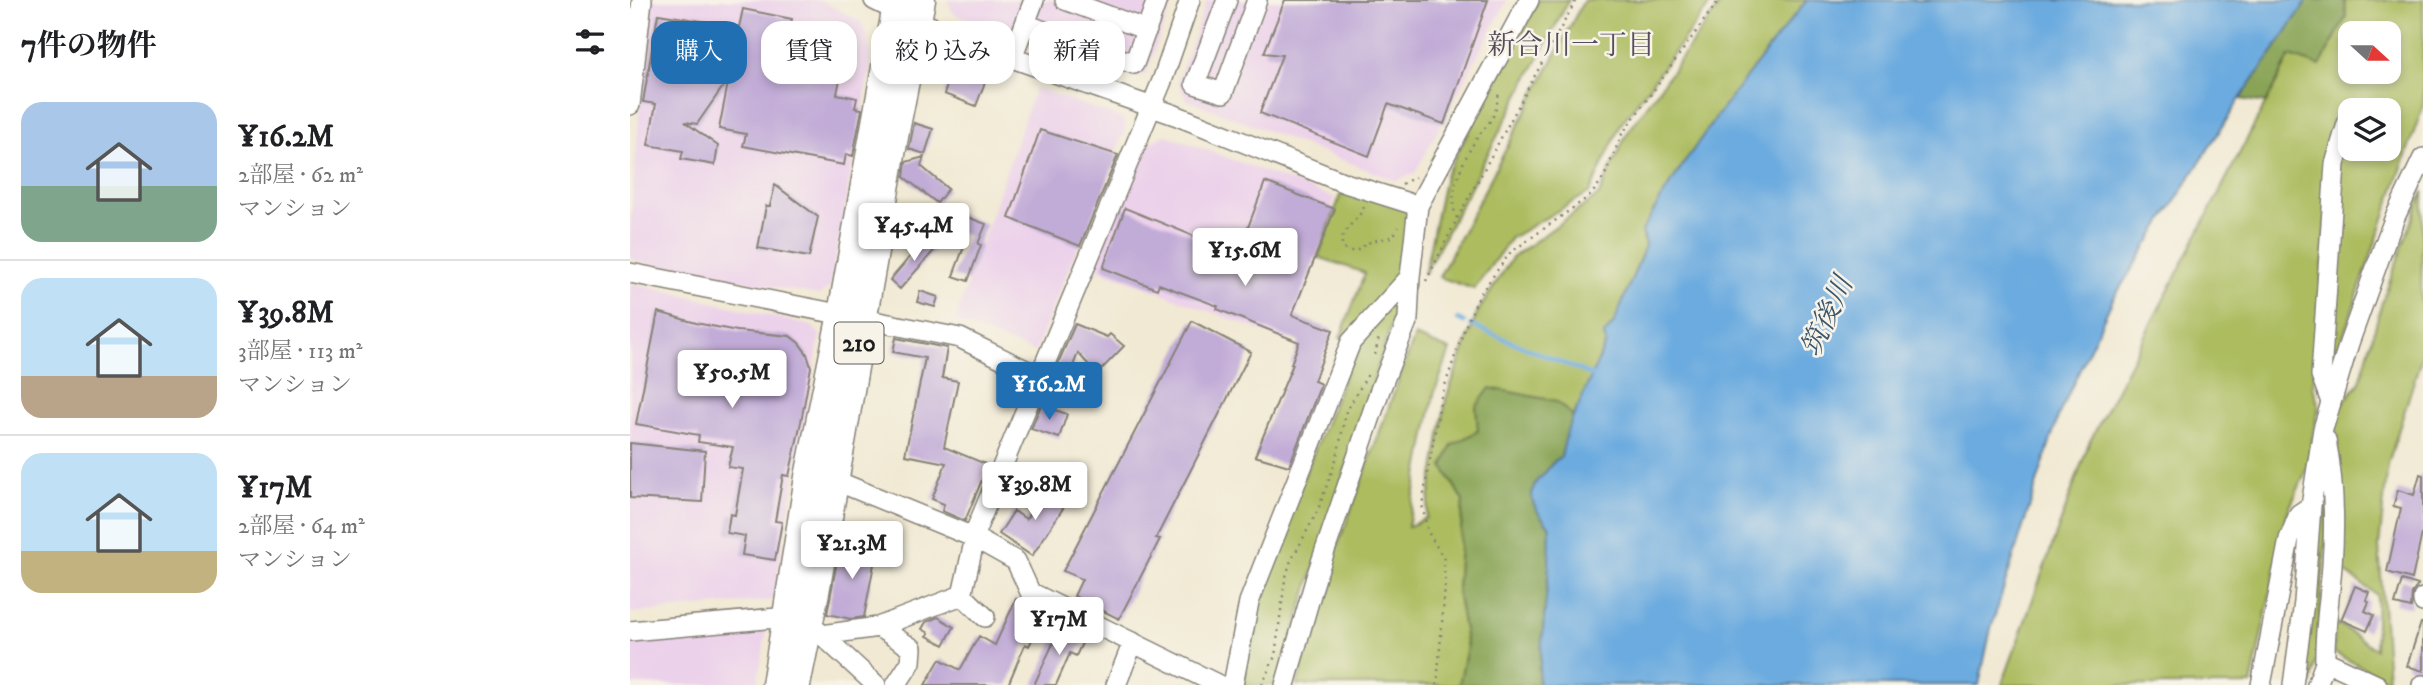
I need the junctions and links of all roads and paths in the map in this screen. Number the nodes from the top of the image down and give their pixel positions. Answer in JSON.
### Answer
{"nodes":[{"id":1,"x":642,"y":0,"type":"edge"},
{"id":2,"x":1034,"y":0,"type":"edge"},
{"id":3,"x":1065,"y":0,"type":"edge"},
{"id":4,"x":1157,"y":0,"type":"edge"},
{"id":5,"x":1190,"y":0,"type":"edge"},
{"id":6,"x":1227,"y":0,"type":"edge"},
{"id":7,"x":1256,"y":0,"type":"edge"},
{"id":8,"x":1529,"y":0,"type":"edge"},
{"id":9,"x":1576,"y":0,"type":"edge"},
{"id":10,"x":1719,"y":0,"type":"edge"},
{"id":11,"x":901,"y":6,"type":"edge"},
{"id":12,"x":933,"y":21,"type":"edge"},
{"id":13,"x":1025,"y":24,"type":"junction"},
{"id":14,"x":1147,"y":30,"type":"junction"},
{"id":15,"x":1015,"y":50,"type":"edge"},
{"id":16,"x":1015,"y":59,"type":"edge"},
{"id":17,"x":1499,"y":90,"type":"dead end"},
{"id":18,"x":630,"y":104,"type":"edge"},
{"id":19,"x":1151,"y":107,"type":"junction"},
{"id":20,"x":2338,"y":154,"type":"edge"},
{"id":21,"x":2423,"y":158,"type":"edge"},
{"id":22,"x":1418,"y":175,"type":"dead end"},
{"id":23,"x":1399,"y":185,"type":"dead end"},
{"id":24,"x":1418,"y":206,"type":"junction"},
{"id":25,"x":1364,"y":207,"type":"dead end"},
{"id":26,"x":1457,"y":219,"type":"junction"},
{"id":27,"x":1401,"y":220,"type":"dead end"},
{"id":28,"x":630,"y":274,"type":"edge"},
{"id":29,"x":1417,"y":281,"type":"junction"},
{"id":30,"x":1380,"y":311,"type":"junction"},
{"id":31,"x":852,"y":316,"type":"junction"},
{"id":32,"x":1374,"y":357,"type":"dead end"},
{"id":33,"x":1370,"y":370,"type":"dead end"},
{"id":34,"x":1038,"y":376,"type":"junction"},
{"id":35,"x":2331,"y":401,"type":"junction"},
{"id":36,"x":2323,"y":429,"type":"junction"},
{"id":37,"x":834,"y":480,"type":"junction"},
{"id":38,"x":2311,"y":506,"type":"junction"},
{"id":39,"x":974,"y":538,"type":"junction"},
{"id":40,"x":962,"y":595,"type":"junction"},
{"id":41,"x":985,"y":617,"type":"dead end"},
{"id":42,"x":806,"y":625,"type":"junction"},
{"id":43,"x":878,"y":627,"type":"junction"},
{"id":44,"x":630,"y":631,"type":"edge"},
{"id":45,"x":1133,"y":642,"type":"junction"},
{"id":46,"x":2325,"y":663,"type":"junction"},
{"id":47,"x":776,"y":685,"type":"edge"},
{"id":48,"x":796,"y":685,"type":"edge"},
{"id":49,"x":876,"y":685,"type":"edge"},
{"id":50,"x":896,"y":685,"type":"edge"},
{"id":51,"x":1116,"y":685,"type":"edge"},
{"id":52,"x":1219,"y":685,"type":"edge"},
{"id":53,"x":1233,"y":685,"type":"edge"},
{"id":54,"x":1262,"y":685,"type":"edge"},
{"id":55,"x":1285,"y":685,"type":"edge"},
{"id":56,"x":1437,"y":685,"type":"edge"},
{"id":57,"x":2261,"y":685,"type":"edge"},
{"id":58,"x":2293,"y":685,"type":"edge"},
{"id":59,"x":2317,"y":685,"type":"edge"},
{"id":60,"x":2376,"y":685,"type":"edge"}],
"edges":[{"from":1,"to":18,"type":"street"},
{"from":2,"to":13,"type":"street"},
{"from":3,"to":14,"type":"street"},
{"from":4,"to":14,"type":"street"},
{"from":5,"to":19,"type":"street"},
{"from":6,"to":7,"type":"street"},
{"from":8,"to":24,"type":"street"},
{"from":9,"to":26,"type":"path"},
{"from":10,"to":56,"type":"path"},
{"from":11,"to":12,"type":"street"},
{"from":11,"to":31,"type":"highway","number":"210"},
{"from":13,"to":14,"type":"street"},
{"from":13,"to":15,"type":"street"},
{"from":16,"to":19,"type":"street"},
{"from":17,"to":26,"type":"path"},
{"from":19,"to":24,"type":"street"},
{"from":19,"to":34,"type":"street"},
{"from":20,"to":35,"type":"street"},
{"from":21,"to":35,"type":"street"},
{"from":22,"to":23,"type":"path"},
{"from":24,"to":29,"type":"street"},
{"from":25,"to":27,"type":"path"},
{"from":26,"to":29,"type":"path"},
{"from":28,"to":31,"type":"street"},
{"from":29,"to":30,"type":"street"},
{"from":29,"to":55,"type":"street"},
{"from":30,"to":32,"type":"path"},
{"from":30,"to":53,"type":"street"},
{"from":31,"to":34,"type":"street"},
{"from":31,"to":37,"type":"highway","number":"210"},
{"from":31,"to":42,"type":"highway","number":"210"},
{"from":33,"to":54,"type":"path"},
{"from":34,"to":39,"type":"street"},
{"from":35,"to":36,"type":"street"},
{"from":36,"to":38,"type":"street"},
{"from":36,"to":46,"type":"street"},
{"from":37,"to":39,"type":"street"},
{"from":37,"to":42,"type":"highway","number":"210"},
{"from":38,"to":57,"type":"street"},
{"from":38,"to":58,"type":"street"},
{"from":39,"to":40,"type":"street"},
{"from":39,"to":45,"type":"street"},
{"from":40,"to":41,"type":"street"},
{"from":40,"to":43,"type":"street"},
{"from":42,"to":43,"type":"street"},
{"from":42,"to":44,"type":"street"},
{"from":42,"to":47,"type":"highway","number":"210"},
{"from":42,"to":48,"type":"highway","number":"210"},
{"from":42,"to":49,"type":"street"},
{"from":43,"to":50,"type":"street"},
{"from":45,"to":51,"type":"street"},
{"from":45,"to":52,"type":"street"},
{"from":46,"to":59,"type":"street"},
{"from":46,"to":60,"type":"street"}]}
